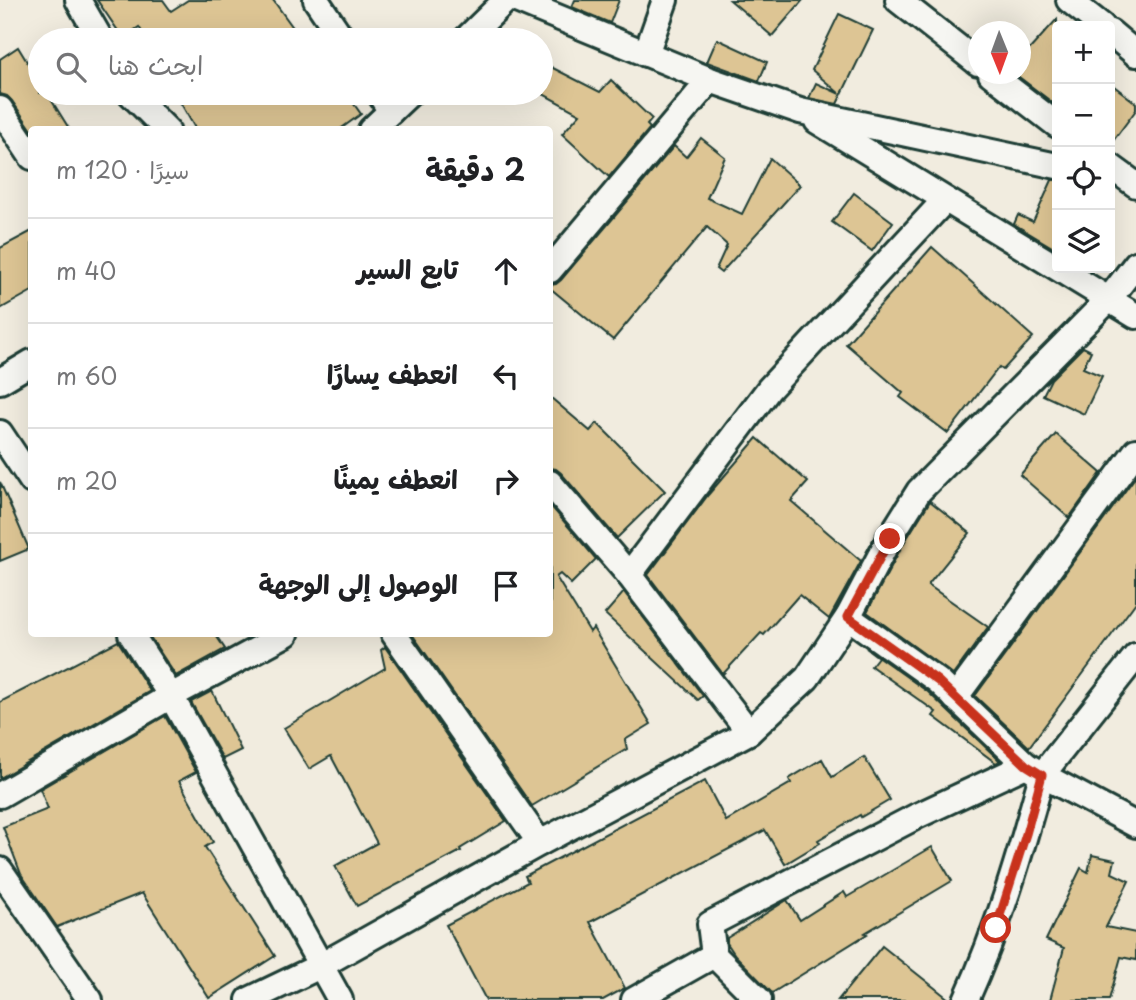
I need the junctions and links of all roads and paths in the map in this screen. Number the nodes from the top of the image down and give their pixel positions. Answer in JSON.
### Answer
{"nodes":[{"id":1,"x":78,"y":0,"type":"edge"},
{"id":2,"x":316,"y":0,"type":"edge"},
{"id":3,"x":506,"y":0,"type":"edge"},
{"id":4,"x":516,"y":0,"type":"edge"},
{"id":5,"x":665,"y":0,"type":"edge"},
{"id":6,"x":898,"y":0,"type":"edge"},
{"id":7,"x":1069,"y":0,"type":"edge"},
{"id":8,"x":1096,"y":21,"type":"edge"},
{"id":9,"x":94,"y":28,"type":"edge"},
{"id":10,"x":335,"y":28,"type":"edge"},
{"id":11,"x":477,"y":28,"type":"edge"},
{"id":12,"x":1115,"y":37,"type":"edge"},
{"id":13,"x":646,"y":54,"type":"junction"},
{"id":14,"x":1136,"y":54,"type":"edge"},
{"id":15,"x":968,"y":55,"type":"edge"},
{"id":16,"x":710,"y":80,"type":"junction"},
{"id":17,"x":1005,"y":84,"type":"edge"},
{"id":18,"x":142,"y":105,"type":"edge"},
{"id":19,"x":384,"y":105,"type":"edge"},
{"id":20,"x":0,"y":108,"type":"edge"},
{"id":21,"x":800,"y":111,"type":"junction"},
{"id":22,"x":1052,"y":121,"type":"edge"},
{"id":23,"x":163,"y":126,"type":"edge"},
{"id":24,"x":373,"y":126,"type":"edge"},
{"id":25,"x":28,"y":151,"type":"edge"},
{"id":26,"x":1052,"y":165,"type":"edge"},
{"id":27,"x":945,"y":200,"type":"junction"},
{"id":28,"x":1136,"y":264,"type":"edge"},
{"id":29,"x":553,"y":266,"type":"edge"},
{"id":30,"x":1109,"y":299,"type":"junction"},
{"id":31,"x":1136,"y":316,"type":"edge"},
{"id":32,"x":28,"y":364,"type":"edge"},
{"id":33,"x":0,"y":381,"type":"edge"},
{"id":34,"x":0,"y":432,"type":"edge"},
{"id":35,"x":1136,"y":451,"type":"edge"},
{"id":36,"x":28,"y":475,"type":"edge"},
{"id":37,"x":553,"y":486,"type":"edge"},
{"id":38,"x":629,"y":575,"type":"junction"},
{"id":39,"x":848,"y":617,"type":"junction"},
{"id":40,"x":133,"y":637,"type":"edge"},
{"id":41,"x":280,"y":637,"type":"edge"},
{"id":42,"x":396,"y":637,"type":"edge"},
{"id":43,"x":1136,"y":656,"type":"edge"},
{"id":44,"x":171,"y":696,"type":"junction"},
{"id":45,"x":955,"y":698,"type":"junction"},
{"id":46,"x":749,"y":732,"type":"junction"},
{"id":47,"x":1034,"y":770,"type":"junction"},
{"id":48,"x":0,"y":795,"type":"edge"},
{"id":49,"x":1136,"y":825,"type":"edge"},
{"id":50,"x":540,"y":843,"type":"junction"},
{"id":51,"x":0,"y":870,"type":"edge"},
{"id":52,"x":714,"y":955,"type":"junction"},
{"id":53,"x":320,"y":966,"type":"junction"},
{"id":54,"x":90,"y":1000,"type":"edge"},
{"id":55,"x":249,"y":1000,"type":"edge"},
{"id":56,"x":340,"y":1000,"type":"edge"},
{"id":57,"x":634,"y":1000,"type":"edge"},
{"id":58,"x":760,"y":1000,"type":"edge"},
{"id":59,"x":967,"y":1000,"type":"edge"}],
"edges":[{"from":1,"to":9,"type":"street"},
{"from":2,"to":10,"type":"street"},
{"from":3,"to":11,"type":"street"},
{"from":4,"to":13,"type":"street"},
{"from":5,"to":13,"type":"street"},
{"from":6,"to":15,"type":"street"},
{"from":7,"to":8,"type":"street"},
{"from":12,"to":14,"type":"street"},
{"from":13,"to":16,"type":"street"},
{"from":16,"to":21,"type":"street"},
{"from":16,"to":29,"type":"street"},
{"from":17,"to":22,"type":"street"},
{"from":18,"to":23,"type":"street"},
{"from":19,"to":24,"type":"street"},
{"from":20,"to":25,"type":"street"},
{"from":21,"to":26,"type":"street"},
{"from":21,"to":27,"type":"street"},
{"from":27,"to":30,"type":"street"},
{"from":27,"to":38,"type":"street"},
{"from":28,"to":30,"type":"street"},
{"from":30,"to":31,"type":"street"},
{"from":30,"to":39,"type":"street"},
{"from":32,"to":33,"type":"street"},
{"from":34,"to":36,"type":"street"},
{"from":35,"to":45,"type":"street"},
{"from":37,"to":38,"type":"street"},
{"from":38,"to":46,"type":"street"},
{"from":39,"to":45,"type":"street"},
{"from":39,"to":46,"type":"street"},
{"from":40,"to":44,"type":"street"},
{"from":41,"to":44,"type":"street"},
{"from":42,"to":50,"type":"street"},
{"from":43,"to":47,"type":"street"},
{"from":44,"to":48,"type":"street"},
{"from":44,"to":53,"type":"street"},
{"from":45,"to":47,"type":"street"},
{"from":46,"to":50,"type":"street"},
{"from":47,"to":49,"type":"street"},
{"from":47,"to":52,"type":"street"},
{"from":47,"to":59,"type":"street"},
{"from":50,"to":53,"type":"street"},
{"from":51,"to":54,"type":"street"},
{"from":52,"to":57,"type":"street"},
{"from":52,"to":58,"type":"street"},
{"from":53,"to":55,"type":"street"},
{"from":53,"to":56,"type":"street"}]}
